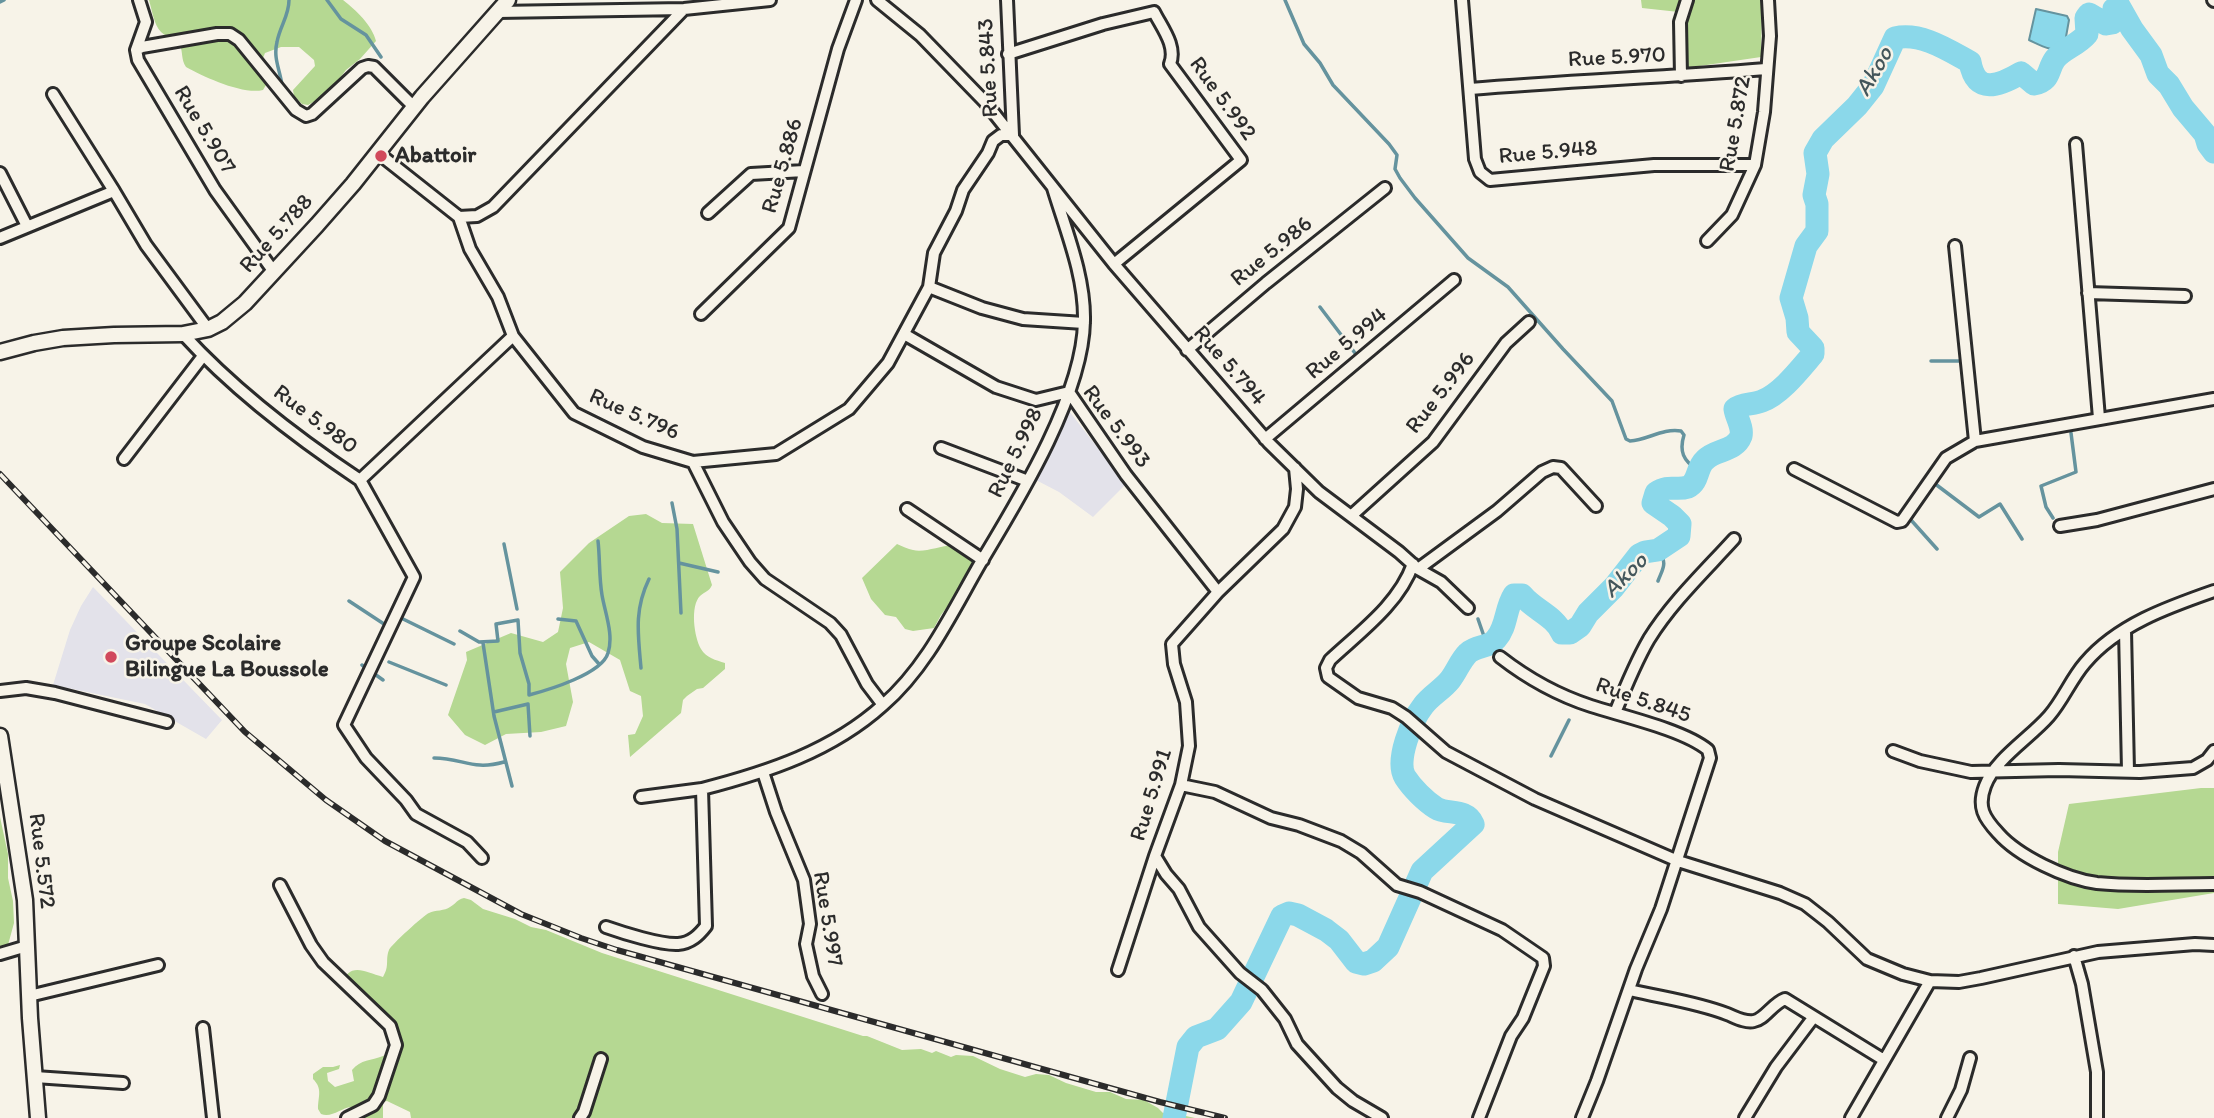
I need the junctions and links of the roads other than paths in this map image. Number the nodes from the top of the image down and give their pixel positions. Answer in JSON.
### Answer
{"nodes":[{"id":1,"x":139,"y":0,"type":"edge"},
{"id":2,"x":508,"y":0,"type":"edge"},
{"id":3,"x":770,"y":0,"type":"edge"},
{"id":4,"x":856,"y":0,"type":"edge"},
{"id":5,"x":877,"y":0,"type":"edge"},
{"id":6,"x":1007,"y":0,"type":"edge"},
{"id":7,"x":1462,"y":0,"type":"edge"},
{"id":8,"x":1687,"y":0,"type":"edge"},
{"id":9,"x":1768,"y":0,"type":"edge"},
{"id":10,"x":645,"y":5,"type":"edge"},
{"id":11,"x":684,"y":9,"type":"junction"},
{"id":12,"x":497,"y":12,"type":"junction"},
{"id":13,"x":136,"y":50,"type":"junction"},
{"id":14,"x":1008,"y":54,"type":"junction"},
{"id":15,"x":1766,"y":69,"type":"junction"},
{"id":16,"x":1681,"y":76,"type":"junction"},
{"id":17,"x":1470,"y":89,"type":"junction"},
{"id":18,"x":53,"y":94,"type":"dead end"},
{"id":19,"x":414,"y":107,"type":"junction"},
{"id":20,"x":1013,"y":135,"type":"junction"},
{"id":21,"x":2076,"y":144,"type":"dead end"},
{"id":22,"x":378,"y":153,"type":"junction"},
{"id":23,"x":1755,"y":165,"type":"junction"},
{"id":24,"x":804,"y":171,"type":"junction"},
{"id":25,"x":0,"y":173,"type":"edge"},
{"id":26,"x":1053,"y":188,"type":"junction"},
{"id":27,"x":1385,"y":188,"type":"dead end"},
{"id":28,"x":114,"y":191,"type":"junction"},
{"id":29,"x":708,"y":213,"type":"dead end"},
{"id":30,"x":459,"y":217,"type":"junction"},
{"id":31,"x":27,"y":226,"type":"junction"},
{"id":32,"x":0,"y":238,"type":"edge"},
{"id":33,"x":1707,"y":241,"type":"dead end"},
{"id":34,"x":1955,"y":246,"type":"dead end"},
{"id":35,"x":1114,"y":264,"type":"junction"},
{"id":36,"x":274,"y":272,"type":"junction"},
{"id":37,"x":1454,"y":280,"type":"dead end"},
{"id":38,"x":929,"y":287,"type":"junction"},
{"id":39,"x":2088,"y":293,"type":"junction"},
{"id":40,"x":2185,"y":296,"type":"dead end"},
{"id":41,"x":701,"y":314,"type":"dead end"},
{"id":42,"x":1529,"y":322,"type":"dead end"},
{"id":43,"x":1084,"y":323,"type":"junction"},
{"id":44,"x":208,"y":329,"type":"junction"},
{"id":45,"x":183,"y":334,"type":"junction"},
{"id":46,"x":904,"y":334,"type":"junction"},
{"id":47,"x":513,"y":336,"type":"junction"},
{"id":48,"x":1187,"y":350,"type":"junction"},
{"id":49,"x":0,"y":352,"type":"edge"},
{"id":50,"x":203,"y":356,"type":"junction"},
{"id":51,"x":1069,"y":392,"type":"junction"},
{"id":52,"x":2214,"y":399,"type":"edge"},
{"id":53,"x":2099,"y":418,"type":"junction"},
{"id":54,"x":1265,"y":439,"type":"junction"},
{"id":55,"x":1975,"y":440,"type":"junction"},
{"id":56,"x":941,"y":448,"type":"dead end"},
{"id":57,"x":124,"y":459,"type":"dead end"},
{"id":58,"x":693,"y":462,"type":"junction"},
{"id":59,"x":1295,"y":468,"type":"junction"},
{"id":60,"x":1794,"y":468,"type":"dead end"},
{"id":61,"x":360,"y":480,"type":"junction"},
{"id":62,"x":1028,"y":481,"type":"junction"},
{"id":63,"x":2214,"y":489,"type":"edge"},
{"id":64,"x":1596,"y":506,"type":"dead end"},
{"id":65,"x":907,"y":509,"type":"dead end"},
{"id":66,"x":1351,"y":516,"type":"junction"},
{"id":67,"x":2060,"y":526,"type":"dead end"},
{"id":68,"x":1734,"y":539,"type":"dead end"},
{"id":69,"x":983,"y":560,"type":"junction"},
{"id":70,"x":1415,"y":566,"type":"junction"},
{"id":71,"x":2214,"y":591,"type":"edge"},
{"id":72,"x":1218,"y":592,"type":"junction"},
{"id":73,"x":1468,"y":608,"type":"dead end"},
{"id":74,"x":2125,"y":630,"type":"junction"},
{"id":75,"x":1500,"y":657,"type":"dead end"},
{"id":76,"x":0,"y":691,"type":"edge"},
{"id":77,"x":883,"y":705,"type":"junction"},
{"id":78,"x":1615,"y":713,"type":"junction"},
{"id":79,"x":167,"y":722,"type":"dead end"},
{"id":80,"x":0,"y":736,"type":"edge"},
{"id":81,"x":1893,"y":751,"type":"dead end"},
{"id":82,"x":2214,"y":751,"type":"edge"},
{"id":83,"x":1992,"y":771,"type":"junction"},
{"id":84,"x":2128,"y":771,"type":"junction"},
{"id":85,"x":763,"y":772,"type":"junction"},
{"id":86,"x":1181,"y":785,"type":"junction"},
{"id":87,"x":702,"y":789,"type":"junction"},
{"id":88,"x":641,"y":797,"type":"dead end"},
{"id":89,"x":1155,"y":856,"type":"junction"},
{"id":90,"x":482,"y":858,"type":"dead end"},
{"id":91,"x":1678,"y":861,"type":"junction"},
{"id":92,"x":2214,"y":884,"type":"edge"},
{"id":93,"x":280,"y":885,"type":"dead end"},
{"id":94,"x":606,"y":927,"type":"dead end"},
{"id":95,"x":2214,"y":945,"type":"edge"},
{"id":96,"x":27,"y":946,"type":"junction"},
{"id":97,"x":0,"y":954,"type":"edge"},
{"id":98,"x":2074,"y":956,"type":"junction"},
{"id":99,"x":158,"y":965,"type":"dead end"},
{"id":100,"x":1118,"y":970,"type":"dead end"},
{"id":101,"x":1930,"y":981,"type":"junction"},
{"id":102,"x":1630,"y":990,"type":"junction"},
{"id":103,"x":822,"y":994,"type":"dead end"},
{"id":104,"x":29,"y":996,"type":"junction"},
{"id":105,"x":1813,"y":1018,"type":"junction"},
{"id":106,"x":203,"y":1028,"type":"dead end"},
{"id":107,"x":1970,"y":1058,"type":"dead end"},
{"id":108,"x":601,"y":1059,"type":"dead end"},
{"id":109,"x":1884,"y":1060,"type":"junction"},
{"id":110,"x":34,"y":1077,"type":"junction"},
{"id":111,"x":123,"y":1083,"type":"dead end"},
{"id":112,"x":38,"y":1118,"type":"edge"},
{"id":113,"x":213,"y":1118,"type":"edge"},
{"id":114,"x":347,"y":1118,"type":"edge"},
{"id":115,"x":580,"y":1118,"type":"edge"},
{"id":116,"x":1382,"y":1118,"type":"edge"},
{"id":117,"x":1479,"y":1118,"type":"edge"},
{"id":118,"x":1582,"y":1118,"type":"edge"},
{"id":119,"x":1745,"y":1118,"type":"edge"},
{"id":120,"x":1851,"y":1118,"type":"edge"},
{"id":121,"x":1947,"y":1118,"type":"edge"},
{"id":122,"x":2097,"y":1118,"type":"edge"}],
"edges":[{"from":1,"to":13,"type":"street"},
{"from":2,"to":12,"type":"street","name":"Rue 5.788"},
{"from":3,"to":11,"type":"street"},
{"from":4,"to":24,"type":"street","name":"Rue 5.886"},
{"from":5,"to":20,"type":"street","name":"Rue 5.794"},
{"from":6,"to":14,"type":"street","name":"Rue 5.843"},
{"from":7,"to":17,"type":"street","name":"Rue 5.948"},
{"from":8,"to":16,"type":"street"},
{"from":9,"to":15,"type":"street","name":"Rue 5.872"},
{"from":10,"to":11,"type":"street"},
{"from":10,"to":12,"type":"street"},
{"from":11,"to":30,"type":"street"},
{"from":12,"to":19,"type":"street","name":"Rue 5.788"},
{"from":13,"to":19,"type":"street"},
{"from":13,"to":36,"type":"street","name":"Rue 5.907"},
{"from":14,"to":20,"type":"street","name":"Rue 5.843"},
{"from":14,"to":35,"type":"street","name":"Rue 5.992"},
{"from":15,"to":16,"type":"street","name":"Rue 5.970"},
{"from":15,"to":23,"type":"street","name":"Rue 5.872"},
{"from":16,"to":17,"type":"street","name":"Rue 5.970"},
{"from":17,"to":23,"type":"street","name":"Rue 5.948"},
{"from":18,"to":28,"type":"street"},
{"from":19,"to":22,"type":"street","name":"Rue 5.788"},
{"from":20,"to":26,"type":"street","name":"Rue 5.794"},
{"from":20,"to":38,"type":"street","name":"Rue 5.796"},
{"from":21,"to":39,"type":"street"},
{"from":22,"to":30,"type":"street"},
{"from":22,"to":36,"type":"street","name":"Rue 5.788"},
{"from":23,"to":33,"type":"street","name":"Rue 5.872"},
{"from":24,"to":29,"type":"street"},
{"from":24,"to":41,"type":"street","name":"Rue 5.886"},
{"from":25,"to":31,"type":"street"},
{"from":26,"to":35,"type":"street","name":"Rue 5.794"},
{"from":26,"to":43,"type":"street","name":"Rue 5.998"},
{"from":27,"to":48,"type":"street","name":"Rue 5.986"},
{"from":28,"to":31,"type":"street"},
{"from":28,"to":44,"type":"street"},
{"from":30,"to":47,"type":"street","name":"Rue 5.796"},
{"from":31,"to":32,"type":"street"},
{"from":34,"to":55,"type":"street"},
{"from":35,"to":48,"type":"street","name":"Rue 5.794"},
{"from":36,"to":44,"type":"street","name":"Rue 5.788"},
{"from":37,"to":54,"type":"street","name":"Rue 5.994"},
{"from":38,"to":43,"type":"street"},
{"from":38,"to":46,"type":"street","name":"Rue 5.796"},
{"from":39,"to":40,"type":"street"},
{"from":39,"to":53,"type":"street"},
{"from":42,"to":66,"type":"street","name":"Rue 5.996"},
{"from":43,"to":51,"type":"street","name":"Rue 5.998"},
{"from":44,"to":45,"type":"street","name":"Rue 5.788"},
{"from":45,"to":49,"type":"street","name":"Rue 5.788"},
{"from":45,"to":50,"type":"street","name":"Rue 5.980"},
{"from":46,"to":51,"type":"street","name":"Rue 5.993"},
{"from":46,"to":58,"type":"street","name":"Rue 5.796"},
{"from":47,"to":58,"type":"street","name":"Rue 5.796"},
{"from":47,"to":61,"type":"street","name":"Rue 5.980"},
{"from":48,"to":54,"type":"street","name":"Rue 5.794"},
{"from":50,"to":57,"type":"street"},
{"from":50,"to":61,"type":"street","name":"Rue 5.980"},
{"from":51,"to":62,"type":"street","name":"Rue 5.998"},
{"from":51,"to":72,"type":"street","name":"Rue 5.993"},
{"from":52,"to":53,"type":"street"},
{"from":53,"to":55,"type":"street"},
{"from":54,"to":59,"type":"street","name":"Rue 5.794"},
{"from":55,"to":60,"type":"street"},
{"from":56,"to":62,"type":"street"},
{"from":58,"to":77,"type":"street"},
{"from":59,"to":66,"type":"street","name":"Rue 5.794"},
{"from":59,"to":72,"type":"street","name":"Rue 5.991"},
{"from":61,"to":90,"type":"street"},
{"from":62,"to":69,"type":"street","name":"Rue 5.998"},
{"from":63,"to":67,"type":"street"},
{"from":64,"to":70,"type":"street"},
{"from":65,"to":69,"type":"street"},
{"from":66,"to":70,"type":"street","name":"Rue 5.794"},
{"from":68,"to":78,"type":"street"},
{"from":69,"to":77,"type":"street","name":"Rue 5.998"},
{"from":70,"to":73,"type":"street"},
{"from":70,"to":91,"type":"street"},
{"from":71,"to":74,"type":"street"},
{"from":72,"to":86,"type":"street","name":"Rue 5.991"},
{"from":74,"to":83,"type":"street"},
{"from":74,"to":84,"type":"street"},
{"from":75,"to":78,"type":"street","name":"Rue 5.845"},
{"from":76,"to":79,"type":"street"},
{"from":77,"to":85,"type":"street","name":"Rue 5.998"},
{"from":78,"to":91,"type":"street","name":"Rue 5.845"},
{"from":80,"to":96,"type":"street","name":"Rue 5.572"},
{"from":81,"to":83,"type":"street"},
{"from":82,"to":84,"type":"street"},
{"from":83,"to":84,"type":"street"},
{"from":83,"to":92,"type":"street"},
{"from":85,"to":87,"type":"street","name":"Rue 5.998"},
{"from":85,"to":103,"type":"street","name":"Rue 5.997"},
{"from":86,"to":89,"type":"street","name":"Rue 5.991"},
{"from":86,"to":117,"type":"street"},
{"from":87,"to":88,"type":"street","name":"Rue 5.998"},
{"from":87,"to":94,"type":"street"},
{"from":89,"to":100,"type":"street","name":"Rue 5.991"},
{"from":89,"to":116,"type":"street"},
{"from":91,"to":101,"type":"street"},
{"from":91,"to":102,"type":"street"},
{"from":93,"to":114,"type":"street"},
{"from":95,"to":98,"type":"street"},
{"from":96,"to":97,"type":"street"},
{"from":96,"to":104,"type":"street","name":"Rue 5.572"},
{"from":98,"to":101,"type":"street"},
{"from":98,"to":122,"type":"street"},
{"from":99,"to":104,"type":"street"},
{"from":101,"to":109,"type":"street"},
{"from":102,"to":105,"type":"street"},
{"from":102,"to":118,"type":"street"},
{"from":104,"to":110,"type":"street","name":"Rue 5.572"},
{"from":105,"to":109,"type":"street"},
{"from":105,"to":119,"type":"street"},
{"from":106,"to":113,"type":"street"},
{"from":107,"to":121,"type":"street"},
{"from":108,"to":115,"type":"street"},
{"from":109,"to":120,"type":"street"},
{"from":110,"to":111,"type":"street"},
{"from":110,"to":112,"type":"street","name":"Rue 5.572"}]}
